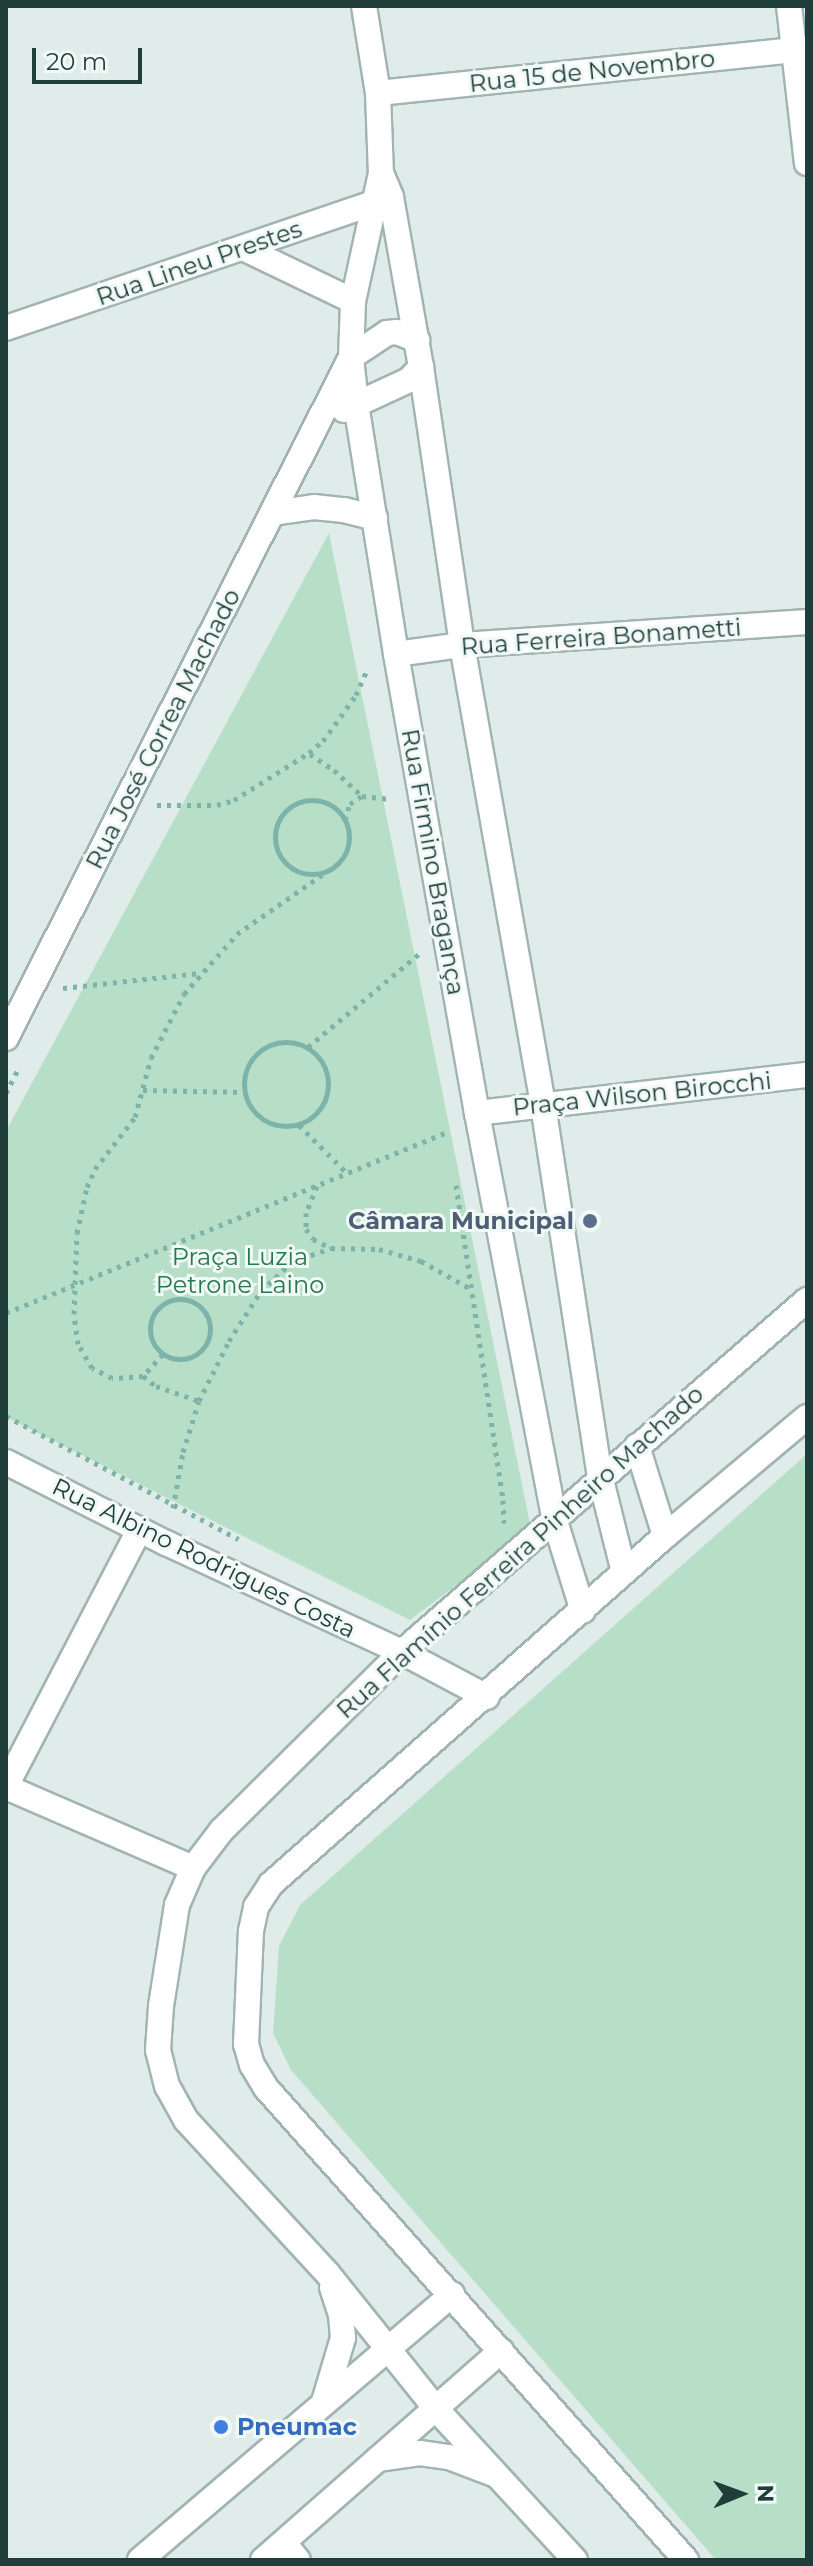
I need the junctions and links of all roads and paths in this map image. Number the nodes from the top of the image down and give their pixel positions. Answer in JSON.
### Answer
{"nodes":[{"id":1,"x":364,"y":6,"type":"edge"},
{"id":2,"x":789,"y":6,"type":"edge"},
{"id":3,"x":801,"y":50,"type":"edge"},
{"id":4,"x":378,"y":93,"type":"junction"},
{"id":5,"x":807,"y":163,"type":"edge"},
{"id":6,"x":382,"y":200,"type":"junction"},
{"id":7,"x":245,"y":249,"type":"junction"},
{"id":8,"x":353,"y":301,"type":"junction"},
{"id":9,"x":6,"y":328,"type":"edge"},
{"id":10,"x":417,"y":340,"type":"junction"},
{"id":11,"x":351,"y":357,"type":"junction"},
{"id":12,"x":421,"y":367,"type":"junction"},
{"id":13,"x":356,"y":404,"type":"junction"},
{"id":14,"x":321,"y":421,"type":"junction"},
{"id":15,"x":273,"y":513,"type":"junction"},
{"id":16,"x":375,"y":518,"type":"junction"},
{"id":17,"x":807,"y":622,"type":"edge"},
{"id":18,"x":462,"y":645,"type":"junction"},
{"id":19,"x":396,"y":654,"type":"junction"},
{"id":20,"x":368,"y":668,"type":"dead end"},
{"id":21,"x":309,"y":753,"type":"junction"},
{"id":22,"x":395,"y":789,"type":"dead end"},
{"id":23,"x":362,"y":796,"type":"junction"},
{"id":24,"x":157,"y":805,"type":"dead end"},
{"id":25,"x":345,"y":820,"type":"junction"},
{"id":26,"x":339,"y":863,"type":"junction"},
{"id":27,"x":418,"y":938,"type":"dead end"},
{"id":28,"x":420,"y":953,"type":"junction"},
{"id":29,"x":422,"y":968,"type":"dead end"},
{"id":30,"x":201,"y":973,"type":"junction"},
{"id":31,"x":61,"y":989,"type":"dead end"},
{"id":32,"x":6,"y":1038,"type":"edge"},
{"id":33,"x":308,"y":1047,"type":"junction"},
{"id":34,"x":807,"y":1075,"type":"edge"},
{"id":35,"x":143,"y":1090,"type":"junction"},
{"id":36,"x":244,"y":1092,"type":"junction"},
{"id":37,"x":543,"y":1105,"type":"junction"},
{"id":38,"x":477,"y":1113,"type":"junction"},
{"id":39,"x":446,"y":1117,"type":"dead end"},
{"id":40,"x":299,"y":1125,"type":"junction"},
{"id":41,"x":448,"y":1132,"type":"junction"},
{"id":42,"x":451,"y":1147,"type":"dead end"},
{"id":43,"x":347,"y":1173,"type":"junction"},
{"id":44,"x":455,"y":1179,"type":"dead end"},
{"id":45,"x":318,"y":1185,"type":"junction"},
{"id":46,"x":331,"y":1248,"type":"junction"},
{"id":47,"x":77,"y":1284,"type":"junction"},
{"id":48,"x":472,"y":1289,"type":"junction"},
{"id":49,"x":807,"y":1300,"type":"edge"},
{"id":50,"x":6,"y":1313,"type":"edge"},
{"id":51,"x":163,"y":1354,"type":"junction"},
{"id":52,"x":143,"y":1376,"type":"junction"},
{"id":53,"x":199,"y":1401,"type":"junction"},
{"id":54,"x":6,"y":1416,"type":"edge"},
{"id":55,"x":807,"y":1417,"type":"edge"},
{"id":56,"x":637,"y":1446,"type":"junction"},
{"id":57,"x":6,"y":1462,"type":"edge"},
{"id":58,"x":600,"y":1476,"type":"junction"},
{"id":59,"x":173,"y":1506,"type":"junction"},
{"id":60,"x":554,"y":1518,"type":"junction"},
{"id":61,"x":504,"y":1527,"type":"dead end"},
{"id":62,"x":139,"y":1530,"type":"junction"},
{"id":63,"x":665,"y":1536,"type":"junction"},
{"id":64,"x":240,"y":1540,"type":"dead end"},
{"id":65,"x":166,"y":1543,"type":"junction"},
{"id":66,"x":624,"y":1572,"type":"junction"},
{"id":67,"x":583,"y":1611,"type":"junction"},
{"id":68,"x":402,"y":1652,"type":"junction"},
{"id":69,"x":487,"y":1697,"type":"junction"},
{"id":70,"x":6,"y":1786,"type":"edge"},
{"id":71,"x":193,"y":1868,"type":"junction"},
{"id":72,"x":328,"y":2274,"type":"junction"},
{"id":73,"x":452,"y":2294,"type":"junction"},
{"id":74,"x":387,"y":2348,"type":"junction"},
{"id":75,"x":501,"y":2351,"type":"junction"},
{"id":76,"x":323,"y":2407,"type":"junction"},
{"id":77,"x":437,"y":2410,"type":"junction"},
{"id":78,"x":378,"y":2459,"type":"junction"},
{"id":79,"x":503,"y":2478,"type":"junction"},
{"id":80,"x":291,"y":2551,"type":"edge"},
{"id":81,"x":140,"y":2560,"type":"edge"},
{"id":82,"x":263,"y":2560,"type":"edge"},
{"id":83,"x":575,"y":2560,"type":"edge"},
{"id":84,"x":686,"y":2560,"type":"edge"}],
"edges":[{"from":1,"to":4,"type":"street","name":"Rua Firmino Bragança"},
{"from":2,"to":3,"type":"street"},
{"from":3,"to":4,"type":"street","name":"Rua 15 de Novembro"},
{"from":3,"to":5,"type":"street"},
{"from":4,"to":6,"type":"street","name":"Rua Firmino Bragança"},
{"from":6,"to":7,"type":"street","name":"Rua Lineu Prestes"},
{"from":6,"to":8,"type":"street","name":"Rua Firmino Bragança"},
{"from":6,"to":10,"type":"street"},
{"from":7,"to":8,"type":"street"},
{"from":7,"to":9,"type":"street","name":"Rua Lineu Prestes"},
{"from":8,"to":11,"type":"street","name":"Rua Firmino Bragança"},
{"from":10,"to":11,"type":"street"},
{"from":10,"to":12,"type":"street"},
{"from":11,"to":13,"type":"street","name":"Rua Firmino Bragança"},
{"from":11,"to":14,"type":"street","name":"Rua José Correa Machado"},
{"from":12,"to":13,"type":"street"},
{"from":12,"to":18,"type":"street"},
{"from":13,"to":14,"type":"street"},
{"from":13,"to":16,"type":"street","name":"Rua Firmino Bragança"},
{"from":14,"to":15,"type":"street","name":"Rua José Correa Machado"},
{"from":15,"to":16,"type":"street"},
{"from":15,"to":32,"type":"street","name":"Rua José Correa Machado"},
{"from":16,"to":19,"type":"street","name":"Rua Firmino Bragança"},
{"from":17,"to":18,"type":"street","name":"Rua Ferreira Bonametti"},
{"from":18,"to":19,"type":"street","name":"Rua Ferreira Bonametti"},
{"from":18,"to":37,"type":"street"},
{"from":19,"to":38,"type":"street","name":"Rua Firmino Bragança"},
{"from":20,"to":21,"type":"path"},
{"from":21,"to":23,"type":"path"},
{"from":21,"to":24,"type":"path"},
{"from":22,"to":23,"type":"path"},
{"from":23,"to":25,"type":"path"},
{"from":25,"to":26,"type":"path"},
{"from":25,"to":26,"type":"path"},
{"from":26,"to":30,"type":"path"},
{"from":27,"to":28,"type":"path"},
{"from":28,"to":29,"type":"path"},
{"from":28,"to":33,"type":"path"},
{"from":30,"to":31,"type":"path"},
{"from":30,"to":35,"type":"path"},
{"from":33,"to":36,"type":"path"},
{"from":33,"to":40,"type":"path"},
{"from":34,"to":37,"type":"street","name":"Praça Wilson Birocchi"},
{"from":35,"to":36,"type":"path"},
{"from":35,"to":47,"type":"path"},
{"from":36,"to":40,"type":"path"},
{"from":37,"to":38,"type":"street","name":"Praça Wilson Birocchi"},
{"from":37,"to":58,"type":"street"},
{"from":38,"to":60,"type":"street","name":"Rua Firmino Bragança"},
{"from":39,"to":41,"type":"path"},
{"from":40,"to":43,"type":"path"},
{"from":41,"to":42,"type":"path"},
{"from":41,"to":43,"type":"path"},
{"from":43,"to":45,"type":"path"},
{"from":44,"to":48,"type":"path"},
{"from":45,"to":46,"type":"path"},
{"from":45,"to":47,"type":"path"},
{"from":46,"to":48,"type":"path"},
{"from":46,"to":53,"type":"path"},
{"from":47,"to":50,"type":"path"},
{"from":47,"to":52,"type":"path"},
{"from":48,"to":61,"type":"path"},
{"from":49,"to":56,"type":"street","name":"Rua Flamínio Ferreira Pinheiro Machado"},
{"from":51,"to":51,"type":"path"},
{"from":51,"to":52,"type":"path"},
{"from":52,"to":53,"type":"path"},
{"from":53,"to":59,"type":"path"},
{"from":54,"to":59,"type":"path"},
{"from":55,"to":63,"type":"street"},
{"from":56,"to":58,"type":"street","name":"Rua Flamínio Ferreira Pinheiro Machado"},
{"from":56,"to":63,"type":"street"},
{"from":57,"to":62,"type":"street","name":"Rua Albino Rodrigues Costa"},
{"from":58,"to":60,"type":"street","name":"Rua Flamínio Ferreira Pinheiro Machado"},
{"from":58,"to":66,"type":"street"},
{"from":59,"to":64,"type":"path"},
{"from":59,"to":65,"type":"path"},
{"from":60,"to":67,"type":"street","name":"Rua Firmino Bragança"},
{"from":60,"to":68,"type":"street","name":"Rua Flamínio Ferreira Pinheiro Machado"},
{"from":62,"to":65,"type":"street","name":"Rua Albino Rodrigues Costa"},
{"from":62,"to":70,"type":"street"},
{"from":63,"to":66,"type":"street"},
{"from":65,"to":68,"type":"street","name":"Rua Albino Rodrigues Costa"},
{"from":66,"to":67,"type":"street"},
{"from":67,"to":69,"type":"street"},
{"from":68,"to":69,"type":"street","name":"Rua Albino Rodrigues Costa"},
{"from":68,"to":71,"type":"street","name":"Rua Flamínio Ferreira Pinheiro Machado"},
{"from":69,"to":73,"type":"street"},
{"from":70,"to":71,"type":"street"},
{"from":71,"to":72,"type":"street","name":"Rua Flamínio Ferreira Pinheiro Machado"},
{"from":72,"to":74,"type":"street","name":"Rua Flamínio Ferreira Pinheiro Machado"},
{"from":72,"to":76,"type":"street"},
{"from":73,"to":74,"type":"street"},
{"from":73,"to":75,"type":"street"},
{"from":74,"to":76,"type":"street"},
{"from":74,"to":77,"type":"street","name":"Rua Flamínio Ferreira Pinheiro Machado"},
{"from":75,"to":77,"type":"street"},
{"from":75,"to":84,"type":"street"},
{"from":76,"to":81,"type":"street"},
{"from":77,"to":78,"type":"street"},
{"from":77,"to":79,"type":"street","name":"Rua Flamínio Ferreira Pinheiro Machado"},
{"from":78,"to":79,"type":"street"},
{"from":78,"to":80,"type":"street"},
{"from":79,"to":83,"type":"street","name":"Rua Flamínio Ferreira Pinheiro Machado"},
{"from":80,"to":82,"type":"street"}]}
